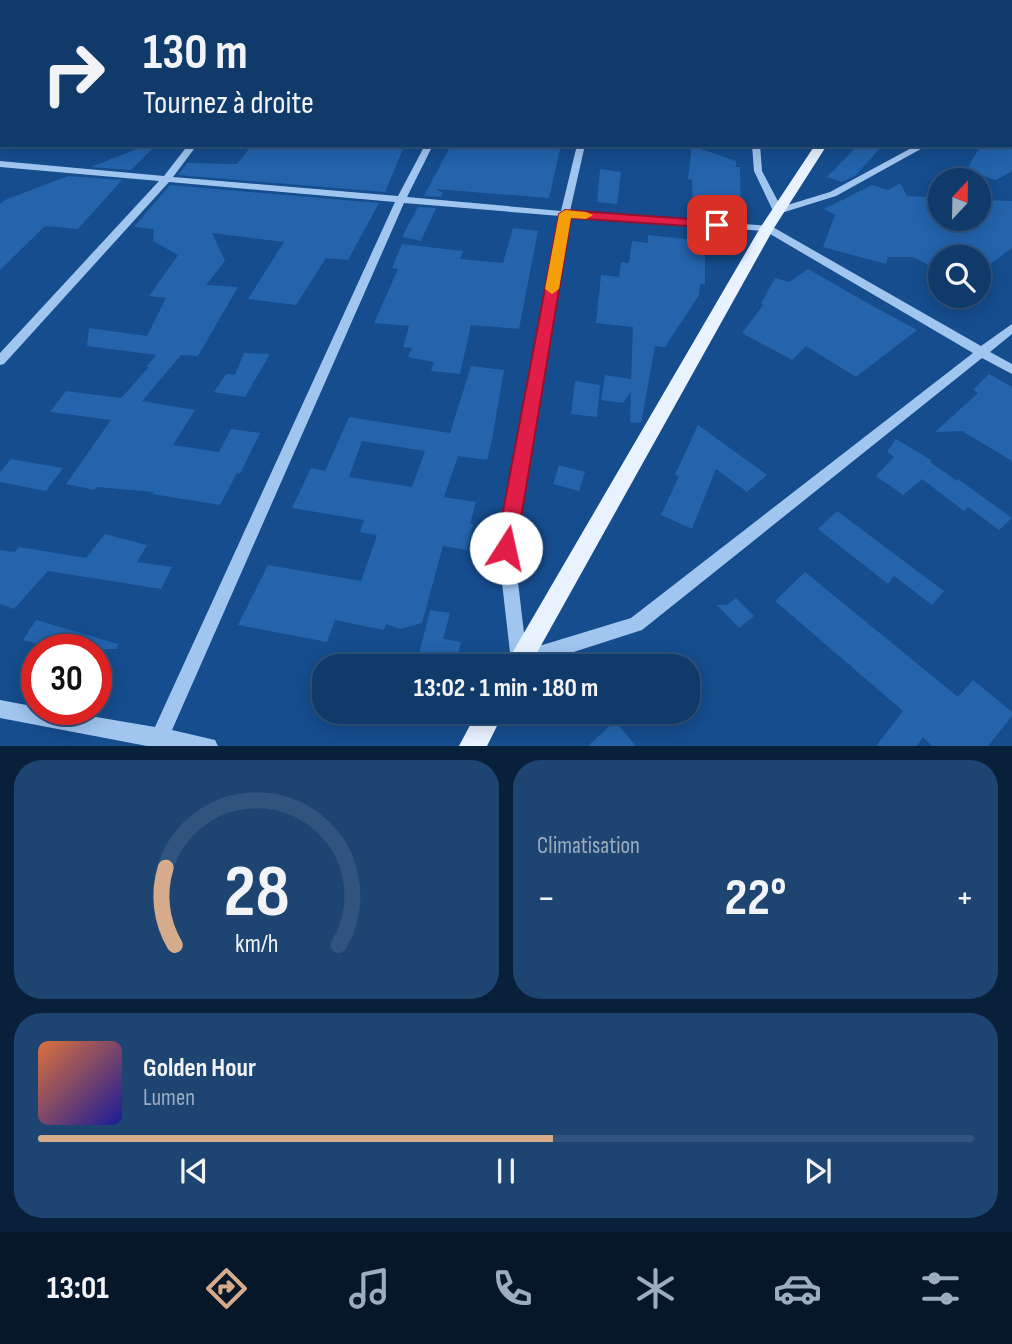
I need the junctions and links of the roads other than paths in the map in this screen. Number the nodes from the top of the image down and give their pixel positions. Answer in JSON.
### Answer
{"nodes":[{"id":1,"x":191,"y":147,"type":"edge"},
{"id":2,"x":428,"y":147,"type":"edge"},
{"id":3,"x":581,"y":147,"type":"edge"},
{"id":4,"x":757,"y":147,"type":"edge"},
{"id":5,"x":820,"y":147,"type":"edge"},
{"id":6,"x":920,"y":147,"type":"edge"},
{"id":7,"x":0,"y":164,"type":"edge"},
{"id":8,"x":167,"y":178,"type":"junction"},
{"id":9,"x":401,"y":199,"type":"junction"},
{"id":10,"x":778,"y":211,"type":"junction"},
{"id":11,"x":565,"y":214,"type":"junction"},
{"id":12,"x":767,"y":228,"type":"junction"},
{"id":13,"x":1012,"y":328,"type":"edge"},
{"id":14,"x":983,"y":353,"type":"junction"},
{"id":15,"x":0,"y":361,"type":"edge"},
{"id":16,"x":1012,"y":370,"type":"edge"},
{"id":17,"x":516,"y":654,"type":"edge"},
{"id":18,"x":523,"y":654,"type":"edge"},
{"id":19,"x":547,"y":654,"type":"edge"},
{"id":20,"x":0,"y":709,"type":"edge"},
{"id":21,"x":484,"y":724,"type":"edge"},
{"id":22,"x":158,"y":741,"type":"edge"},
{"id":23,"x":209,"y":746,"type":"edge"},
{"id":24,"x":472,"y":746,"type":"edge"}],
"edges":[{"from":1,"to":8,"type":"street"},
{"from":2,"to":9,"type":"street"},
{"from":3,"to":11,"type":"street"},
{"from":4,"to":10,"type":"street"},
{"from":5,"to":10,"type":"main road"},
{"from":6,"to":10,"type":"street"},
{"from":7,"to":8,"type":"street"},
{"from":8,"to":9,"type":"street"},
{"from":8,"to":15,"type":"street"},
{"from":9,"to":11,"type":"street"},
{"from":9,"to":22,"type":"street"},
{"from":10,"to":12,"type":"main road"},
{"from":11,"to":12,"type":"street"},
{"from":11,"to":17,"type":"street"},
{"from":12,"to":14,"type":"street"},
{"from":12,"to":18,"type":"main road"},
{"from":13,"to":14,"type":"street"},
{"from":14,"to":16,"type":"street"},
{"from":14,"to":19,"type":"street"},
{"from":20,"to":22,"type":"street"},
{"from":21,"to":24,"type":"main road"},
{"from":22,"to":23,"type":"street"}]}
